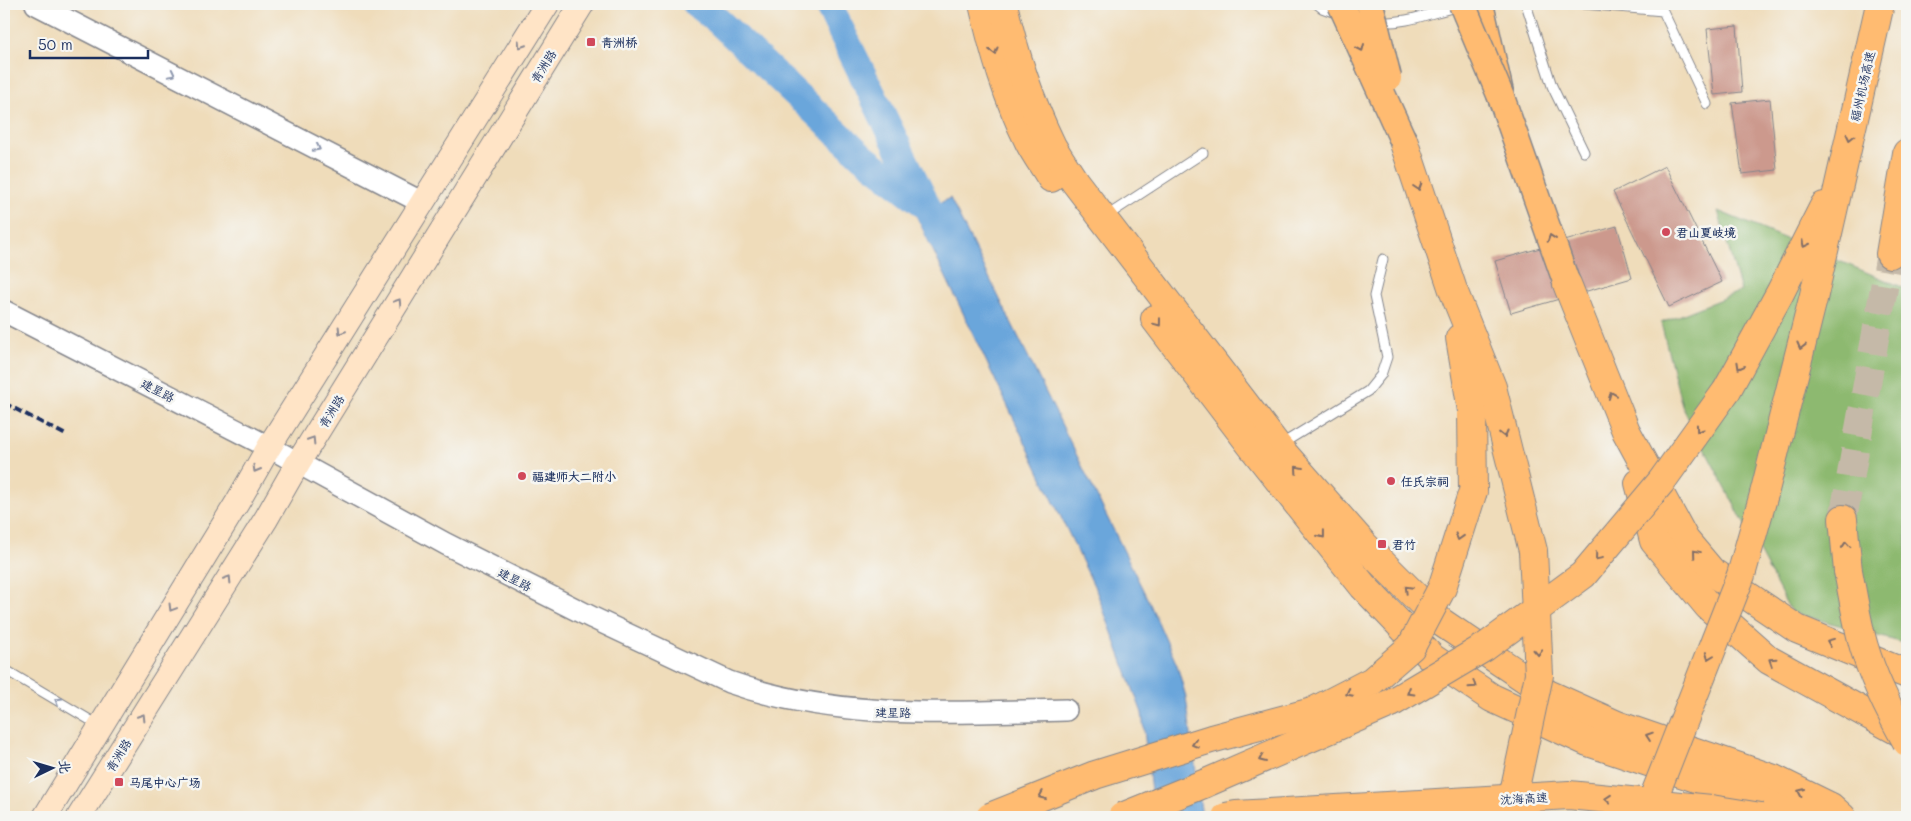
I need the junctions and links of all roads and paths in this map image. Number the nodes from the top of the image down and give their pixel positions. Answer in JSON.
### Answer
{"nodes":[{"id":1,"x":36,"y":4,"type":"edge"},
{"id":2,"x":547,"y":4,"type":"edge"},
{"id":3,"x":582,"y":4,"type":"edge"},
{"id":4,"x":983,"y":4,"type":"edge"},
{"id":5,"x":1003,"y":4,"type":"edge"},
{"id":6,"x":1317,"y":4,"type":"edge"},
{"id":7,"x":1462,"y":4,"type":"edge"},
{"id":8,"x":1472,"y":4,"type":"edge"},
{"id":9,"x":1480,"y":4,"type":"edge"},
{"id":10,"x":1526,"y":4,"type":"edge"},
{"id":11,"x":1584,"y":4,"type":"edge"},
{"id":12,"x":1880,"y":4,"type":"edge"},
{"id":13,"x":1358,"y":12,"type":"edge"},
{"id":14,"x":1501,"y":97,"type":"junction"},
{"id":15,"x":1707,"y":104,"type":"dead end"},
{"id":16,"x":1402,"y":140,"type":"joint"},
{"id":17,"x":1584,"y":152,"type":"dead end"},
{"id":18,"x":1203,"y":153,"type":"dead end"},
{"id":19,"x":1907,"y":153,"type":"edge"},
{"id":20,"x":1843,"y":169,"type":"junction"},
{"id":21,"x":421,"y":202,"type":"junction"},
{"id":22,"x":1102,"y":219,"type":"junction"},
{"id":23,"x":397,"y":240,"type":"junction"},
{"id":24,"x":1890,"y":254,"type":"tunnel mouth"},
{"id":25,"x":424,"y":258,"type":"junction"},
{"id":26,"x":1383,"y":260,"type":"dead end"},
{"id":27,"x":1567,"y":284,"type":"joint"},
{"id":28,"x":1452,"y":290,"type":"junction"},
{"id":29,"x":4,"y":311,"type":"edge"},
{"id":30,"x":1626,"y":431,"type":"junction"},
{"id":31,"x":268,"y":447,"type":"junction"},
{"id":32,"x":1278,"y":447,"type":"junction"},
{"id":33,"x":298,"y":463,"type":"junction"},
{"id":34,"x":1843,"y":519,"type":"tunnel mouth"},
{"id":35,"x":4,"y":669,"type":"edge"},
{"id":36,"x":1907,"y":674,"type":"edge"},
{"id":37,"x":1066,"y":710,"type":"dead end"},
{"id":38,"x":100,"y":726,"type":"junction"},
{"id":39,"x":1907,"y":736,"type":"edge"},
{"id":40,"x":1907,"y":742,"type":"edge"},
{"id":41,"x":45,"y":817,"type":"edge"},
{"id":42,"x":79,"y":817,"type":"edge"},
{"id":43,"x":990,"y":817,"type":"edge"},
{"id":44,"x":1122,"y":817,"type":"edge"},
{"id":45,"x":1226,"y":817,"type":"edge"},
{"id":46,"x":1512,"y":817,"type":"edge"},
{"id":47,"x":1646,"y":817,"type":"edge"},
{"id":48,"x":1761,"y":817,"type":"edge"},
{"id":49,"x":1795,"y":817,"type":"edge"},
{"id":50,"x":1842,"y":817,"type":"edge"}],
"edges":[{"from":1,"to":21,"type":"street","one_way":true},
{"from":2,"to":21,"type":"main road","one_way":true},
{"from":3,"to":25,"type":"main road","name":"青洲路"},
{"from":4,"to":49,"type":"highway","one_way":true},
{"from":5,"to":22,"type":"highway"},
{"from":6,"to":13,"type":"lane"},
{"from":7,"to":14,"type":"main road","bridge":true},
{"from":8,"to":13,"type":"lane"},
{"from":9,"to":14,"type":"main road","bridge":true},
{"from":10,"to":17,"type":"lane"},
{"from":11,"to":15,"type":"lane"},
{"from":12,"to":20,"type":"highway","name":"福州机场高速","one_way":true},
{"from":13,"to":16,"type":"main road","one_way":true,"bridge":true},
{"from":27,"to":14,"type":"main road","one_way":true},
{"from":16,"to":28,"type":"highway","one_way":true},
{"from":18,"to":22,"type":"lane"},
{"from":19,"to":24,"type":"highway"},
{"from":20,"to":44,"type":"highway","one_way":true,"bridge":true},
{"from":20,"to":47,"type":"highway","one_way":true,"bridge":true},
{"from":21,"to":23,"type":"main road"},
{"from":22,"to":32,"type":"highway"},
{"from":23,"to":25,"type":"main road"},
{"from":23,"to":31,"type":"main road","one_way":true},
{"from":33,"to":25,"type":"main road","name":"青洲路","one_way":true},
{"from":26,"to":32,"type":"lane"},
{"from":30,"to":27,"type":"highway","one_way":true},
{"from":28,"to":43,"type":"highway","one_way":true,"bridge":true},
{"from":28,"to":46,"type":"highway","one_way":true,"bridge":true},
{"from":29,"to":31,"type":"street","name":"建星路"},
{"from":36,"to":30,"type":"highway","one_way":true},
{"from":39,"to":30,"type":"highway","one_way":true},
{"from":31,"to":33,"type":"street","name":"建星路"},
{"from":31,"to":38,"type":"main road","one_way":true},
{"from":50,"to":32,"type":"highway","one_way":true},
{"from":33,"to":37,"type":"street","name":"建星路"},
{"from":42,"to":33,"type":"main road","name":"青洲路","one_way":true},
{"from":40,"to":34,"type":"highway","one_way":true,"bridge":true},
{"from":38,"to":35,"type":"lane","one_way":true},
{"from":38,"to":41,"type":"main road"},
{"from":48,"to":45,"type":"highway","name":"沈海高速","one_way":true,"bridge":true}]}
